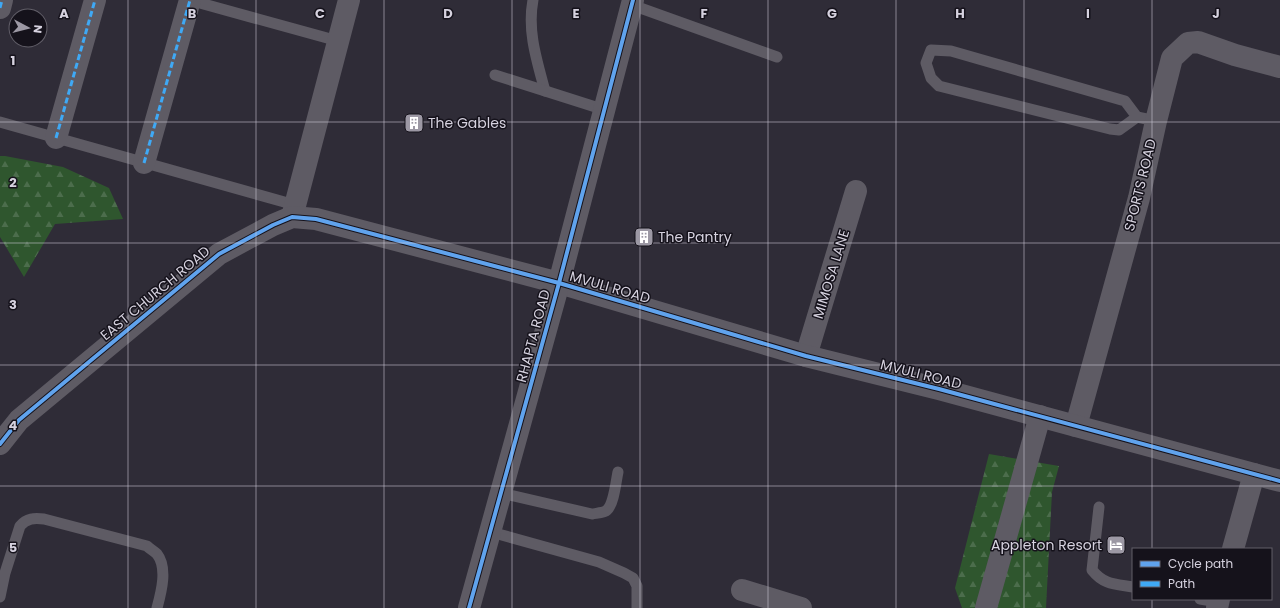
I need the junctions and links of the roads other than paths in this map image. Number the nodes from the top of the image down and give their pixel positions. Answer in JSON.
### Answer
{"nodes":[{"id":1,"x":2,"y":0,"type":"edge"},
{"id":2,"x":95,"y":0,"type":"edge"},
{"id":3,"x":190,"y":0,"type":"edge"},
{"id":4,"x":347,"y":0,"type":"edge"},
{"id":5,"x":533,"y":0,"type":"edge"},
{"id":6,"x":633,"y":2,"type":"edge"},
{"id":7,"x":0,"y":8,"type":"edge"},
{"id":8,"x":338,"y":41,"type":"junction"},
{"id":9,"x":777,"y":57,"type":"dead end"},
{"id":10,"x":1280,"y":67,"type":"edge"},
{"id":11,"x":495,"y":75,"type":"dead end"},
{"id":12,"x":546,"y":91,"type":"junction"},
{"id":13,"x":605,"y":110,"type":"junction"},
{"id":14,"x":1146,"y":119,"type":"junction"},
{"id":15,"x":0,"y":122,"type":"edge"},
{"id":16,"x":56,"y":138,"type":"junction"},
{"id":17,"x":144,"y":163,"type":"junction"},
{"id":18,"x":856,"y":191,"type":"dead end"},
{"id":19,"x":293,"y":211,"type":"junction"},
{"id":20,"x":559,"y":283,"type":"junction"},
{"id":21,"x":806,"y":356,"type":"junction"},
{"id":22,"x":1040,"y":416,"type":"junction"},
{"id":23,"x":1076,"y":426,"type":"junction"},
{"id":24,"x":0,"y":444,"type":"edge"},
{"id":25,"x":618,"y":472,"type":"dead end"},
{"id":26,"x":1254,"y":474,"type":"junction"},
{"id":27,"x":1280,"y":480,"type":"edge"},
{"id":28,"x":501,"y":494,"type":"junction"},
{"id":29,"x":1098,"y":507,"type":"dead end"},
{"id":30,"x":491,"y":532,"type":"junction"},
{"id":31,"x":1233,"y":548,"type":"edge"},
{"id":32,"x":3,"y":572,"type":"edge"},
{"id":33,"x":1132,"y":587,"type":"edge"},
{"id":34,"x":742,"y":590,"type":"dead end"},
{"id":35,"x":0,"y":597,"type":"edge"},
{"id":36,"x":790,"y":606,"type":"edge"},
{"id":37,"x":157,"y":608,"type":"edge"},
{"id":38,"x":469,"y":608,"type":"edge"},
{"id":39,"x":637,"y":608,"type":"edge"},
{"id":40,"x":986,"y":608,"type":"edge"}],
"edges":[{"from":1,"to":7,"type":"street"},
{"from":2,"to":16,"type":"street"},
{"from":3,"to":8,"type":"lane"},
{"from":3,"to":17,"type":"street"},
{"from":4,"to":8,"type":"street"},
{"from":5,"to":12,"type":"lane"},
{"from":6,"to":9,"type":"lane"},
{"from":6,"to":13,"type":"street","name":"RHAPTA ROAD"},
{"from":8,"to":19,"type":"street"},
{"from":10,"to":14,"type":"street","name":"SPORTS ROAD"},
{"from":11,"to":12,"type":"lane"},
{"from":12,"to":13,"type":"lane"},
{"from":13,"to":20,"type":"street","name":"RHAPTA ROAD"},
{"from":14,"to":14,"type":"lane"},
{"from":14,"to":23,"type":"street","name":"SPORTS ROAD"},
{"from":15,"to":16,"type":"lane"},
{"from":16,"to":17,"type":"lane"},
{"from":17,"to":19,"type":"lane"},
{"from":18,"to":21,"type":"street","name":"MIMOSA LANE"},
{"from":19,"to":20,"type":"street","name":"EAST CHURCH ROAD"},
{"from":19,"to":24,"type":"street","name":"EAST CHURCH ROAD"},
{"from":20,"to":21,"type":"street","name":"MVULI ROAD"},
{"from":20,"to":28,"type":"street","name":"RHAPTA ROAD"},
{"from":21,"to":22,"type":"street","name":"MVULI ROAD"},
{"from":22,"to":23,"type":"street","name":"MVULI ROAD"},
{"from":22,"to":40,"type":"street"},
{"from":23,"to":26,"type":"street","name":"MVULI ROAD"},
{"from":25,"to":28,"type":"lane"},
{"from":26,"to":27,"type":"street","name":"MVULI ROAD"},
{"from":26,"to":31,"type":"street"},
{"from":28,"to":30,"type":"street","name":"RHAPTA ROAD"},
{"from":29,"to":33,"type":"lane"},
{"from":30,"to":38,"type":"street","name":"RHAPTA ROAD"},
{"from":30,"to":39,"type":"lane"},
{"from":32,"to":35,"type":"lane"},
{"from":32,"to":37,"type":"lane"},
{"from":34,"to":36,"type":"street"}]}
